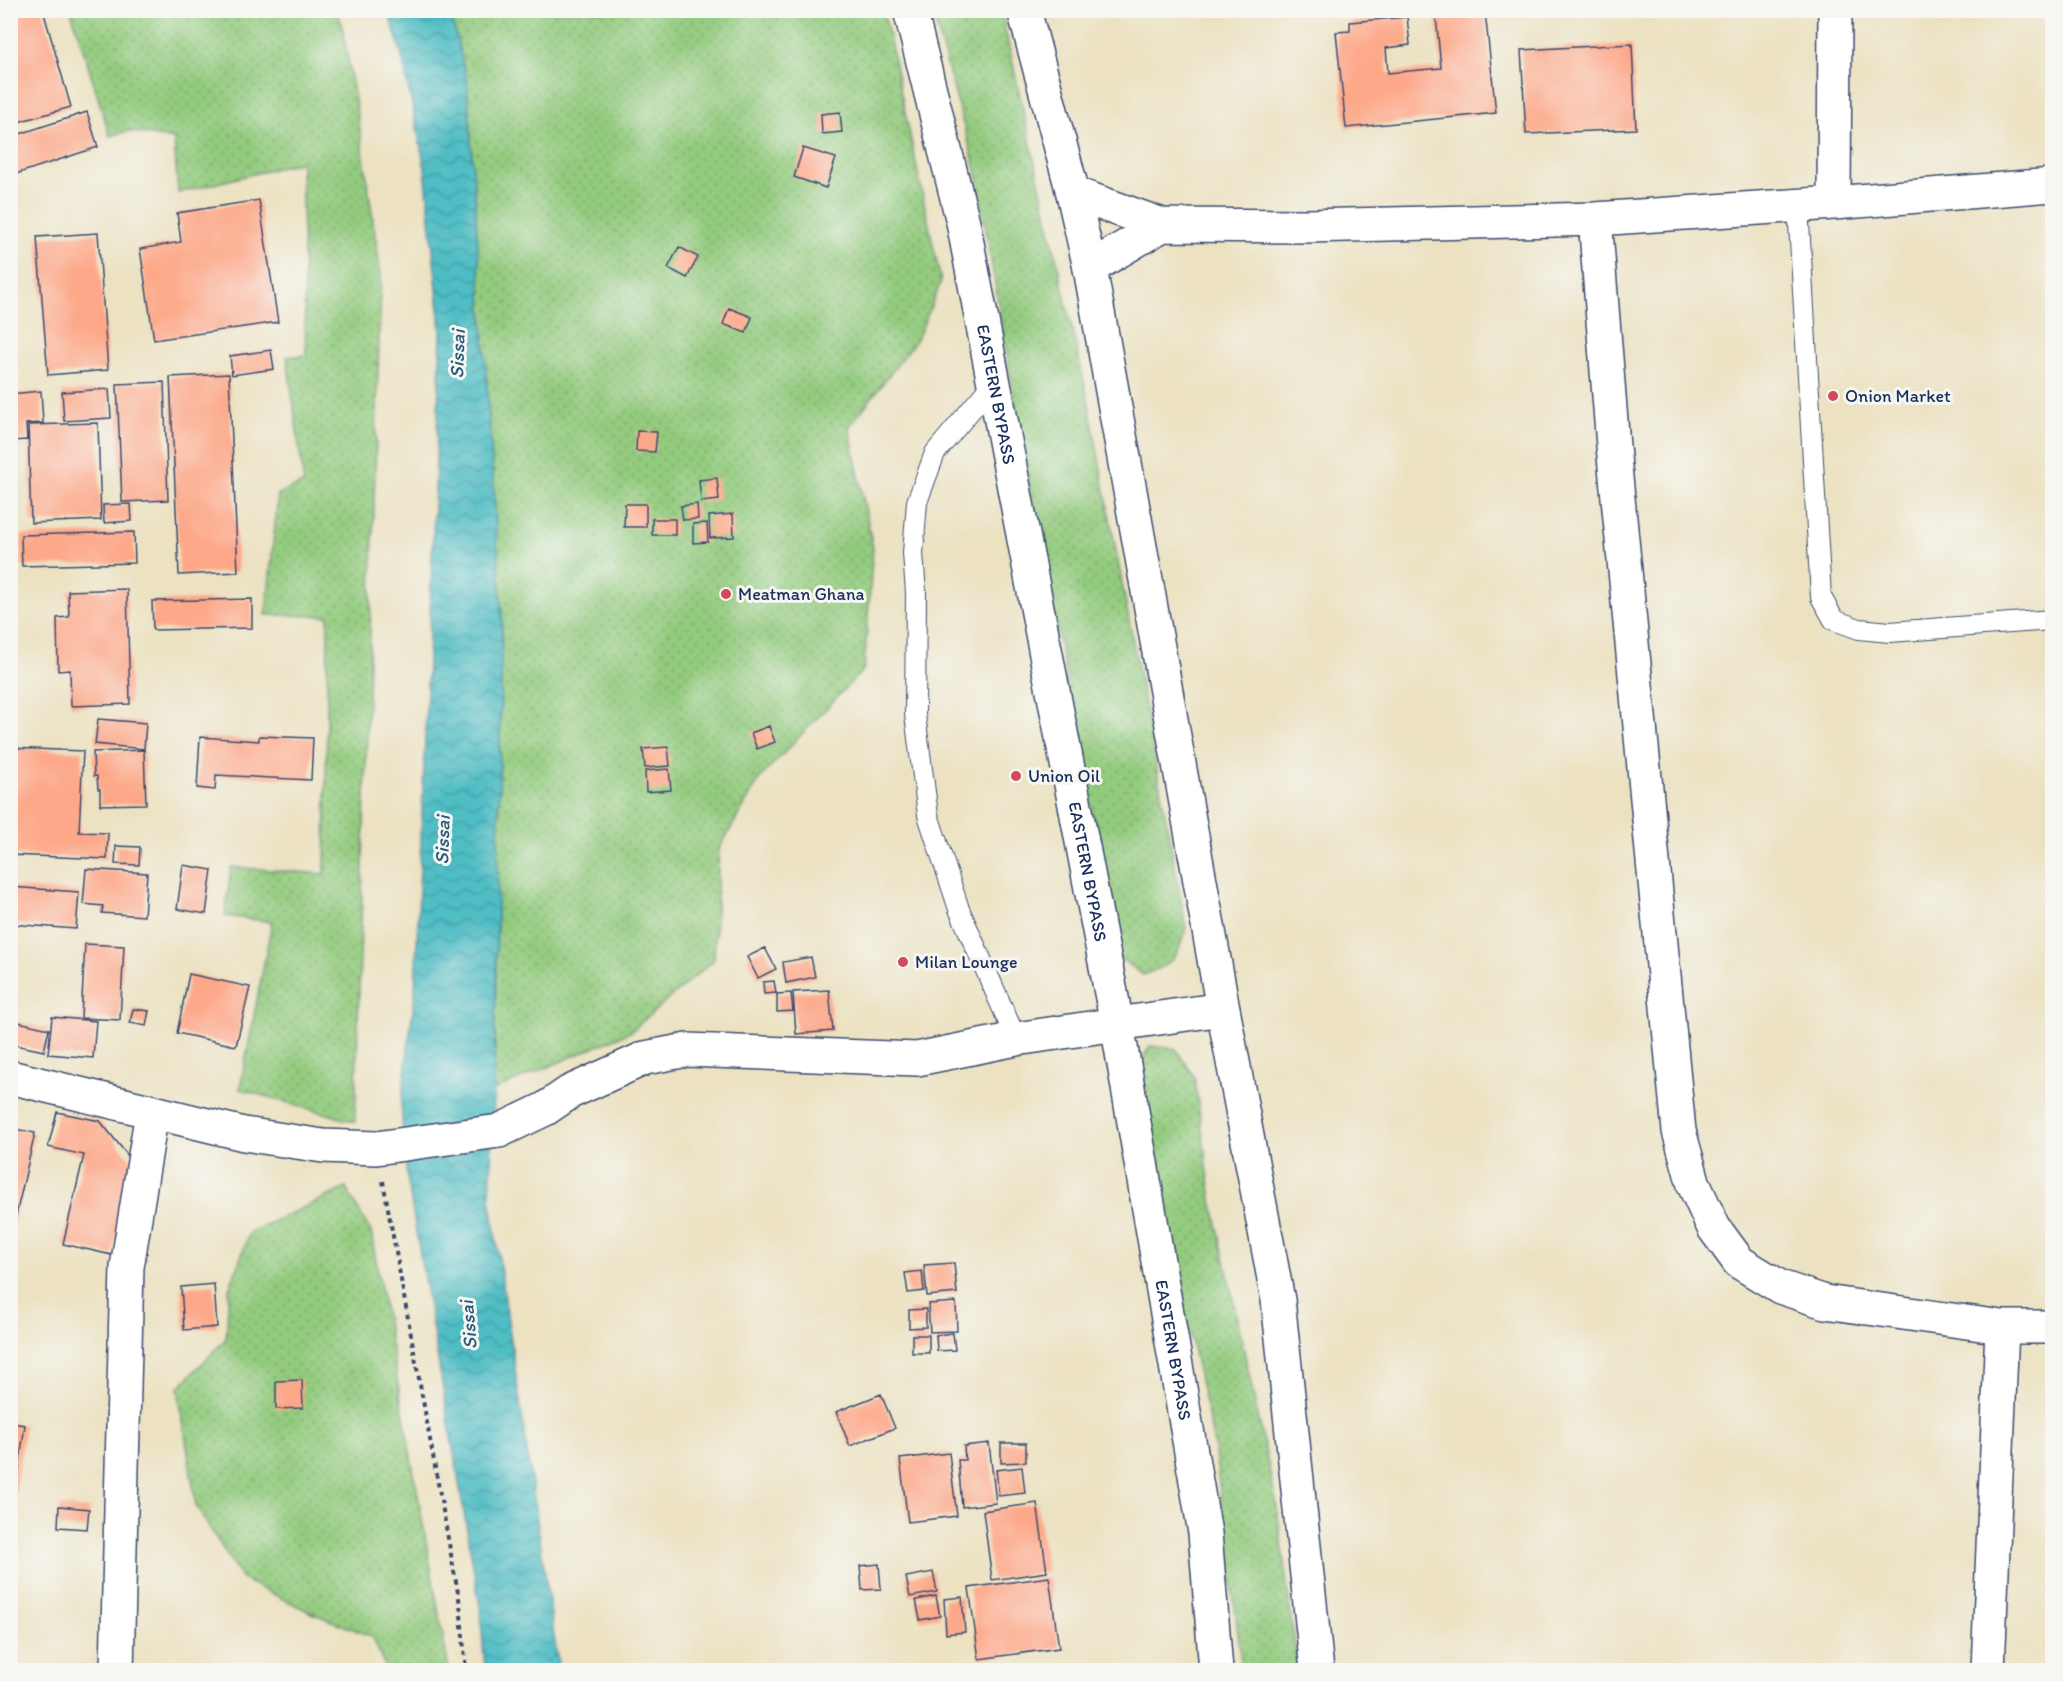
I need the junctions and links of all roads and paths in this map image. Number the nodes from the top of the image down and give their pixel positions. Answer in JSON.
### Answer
{"nodes":[{"id":1,"x":910,"y":10,"type":"edge"},
{"id":2,"x":1024,"y":10,"type":"edge"},
{"id":3,"x":1834,"y":10,"type":"edge"},
{"id":4,"x":2052,"y":185,"type":"edge"},
{"id":5,"x":1073,"y":193,"type":"junction"},
{"id":6,"x":1834,"y":203,"type":"junction"},
{"id":7,"x":1798,"y":206,"type":"junction"},
{"id":8,"x":1595,"y":219,"type":"junction"},
{"id":9,"x":1162,"y":225,"type":"junction"},
{"id":10,"x":1090,"y":268,"type":"junction"},
{"id":11,"x":994,"y":382,"type":"junction"},
{"id":12,"x":2052,"y":620,"type":"edge"},
{"id":13,"x":1223,"y":1009,"type":"junction"},
{"id":14,"x":1117,"y":1024,"type":"junction"},
{"id":15,"x":1016,"y":1039,"type":"junction"},
{"id":16,"x":10,"y":1077,"type":"edge"},
{"id":17,"x":152,"y":1112,"type":"junction"},
{"id":18,"x":386,"y":1147,"type":"junction"},
{"id":19,"x":2001,"y":1327,"type":"junction"},
{"id":20,"x":2052,"y":1327,"type":"edge"},
{"id":21,"x":117,"y":1671,"type":"edge"},
{"id":22,"x":466,"y":1671,"type":"edge"},
{"id":23,"x":1216,"y":1671,"type":"edge"},
{"id":24,"x":1317,"y":1671,"type":"edge"},
{"id":25,"x":1988,"y":1671,"type":"edge"}],
"edges":[{"from":1,"to":11,"type":"main road","name":"EASTERN BYPASS"},
{"from":2,"to":5,"type":"main road"},
{"from":3,"to":6,"type":"main road"},
{"from":4,"to":6,"type":"main road"},
{"from":5,"to":9,"type":"main road"},
{"from":5,"to":10,"type":"main road"},
{"from":6,"to":7,"type":"main road"},
{"from":7,"to":8,"type":"main road"},
{"from":7,"to":12,"type":"lane"},
{"from":8,"to":9,"type":"main road"},
{"from":8,"to":19,"type":"main road"},
{"from":9,"to":10,"type":"main road"},
{"from":10,"to":13,"type":"main road"},
{"from":11,"to":14,"type":"main road","name":"EASTERN BYPASS"},
{"from":11,"to":15,"type":"lane"},
{"from":13,"to":14,"type":"main road"},
{"from":13,"to":24,"type":"main road"},
{"from":14,"to":15,"type":"main road"},
{"from":14,"to":23,"type":"main road","name":"EASTERN BYPASS"},
{"from":15,"to":18,"type":"main road"},
{"from":16,"to":17,"type":"main road"},
{"from":17,"to":18,"type":"main road"},
{"from":17,"to":21,"type":"main road"},
{"from":18,"to":22,"type":"path"},
{"from":19,"to":20,"type":"main road"},
{"from":19,"to":25,"type":"main road"}]}
